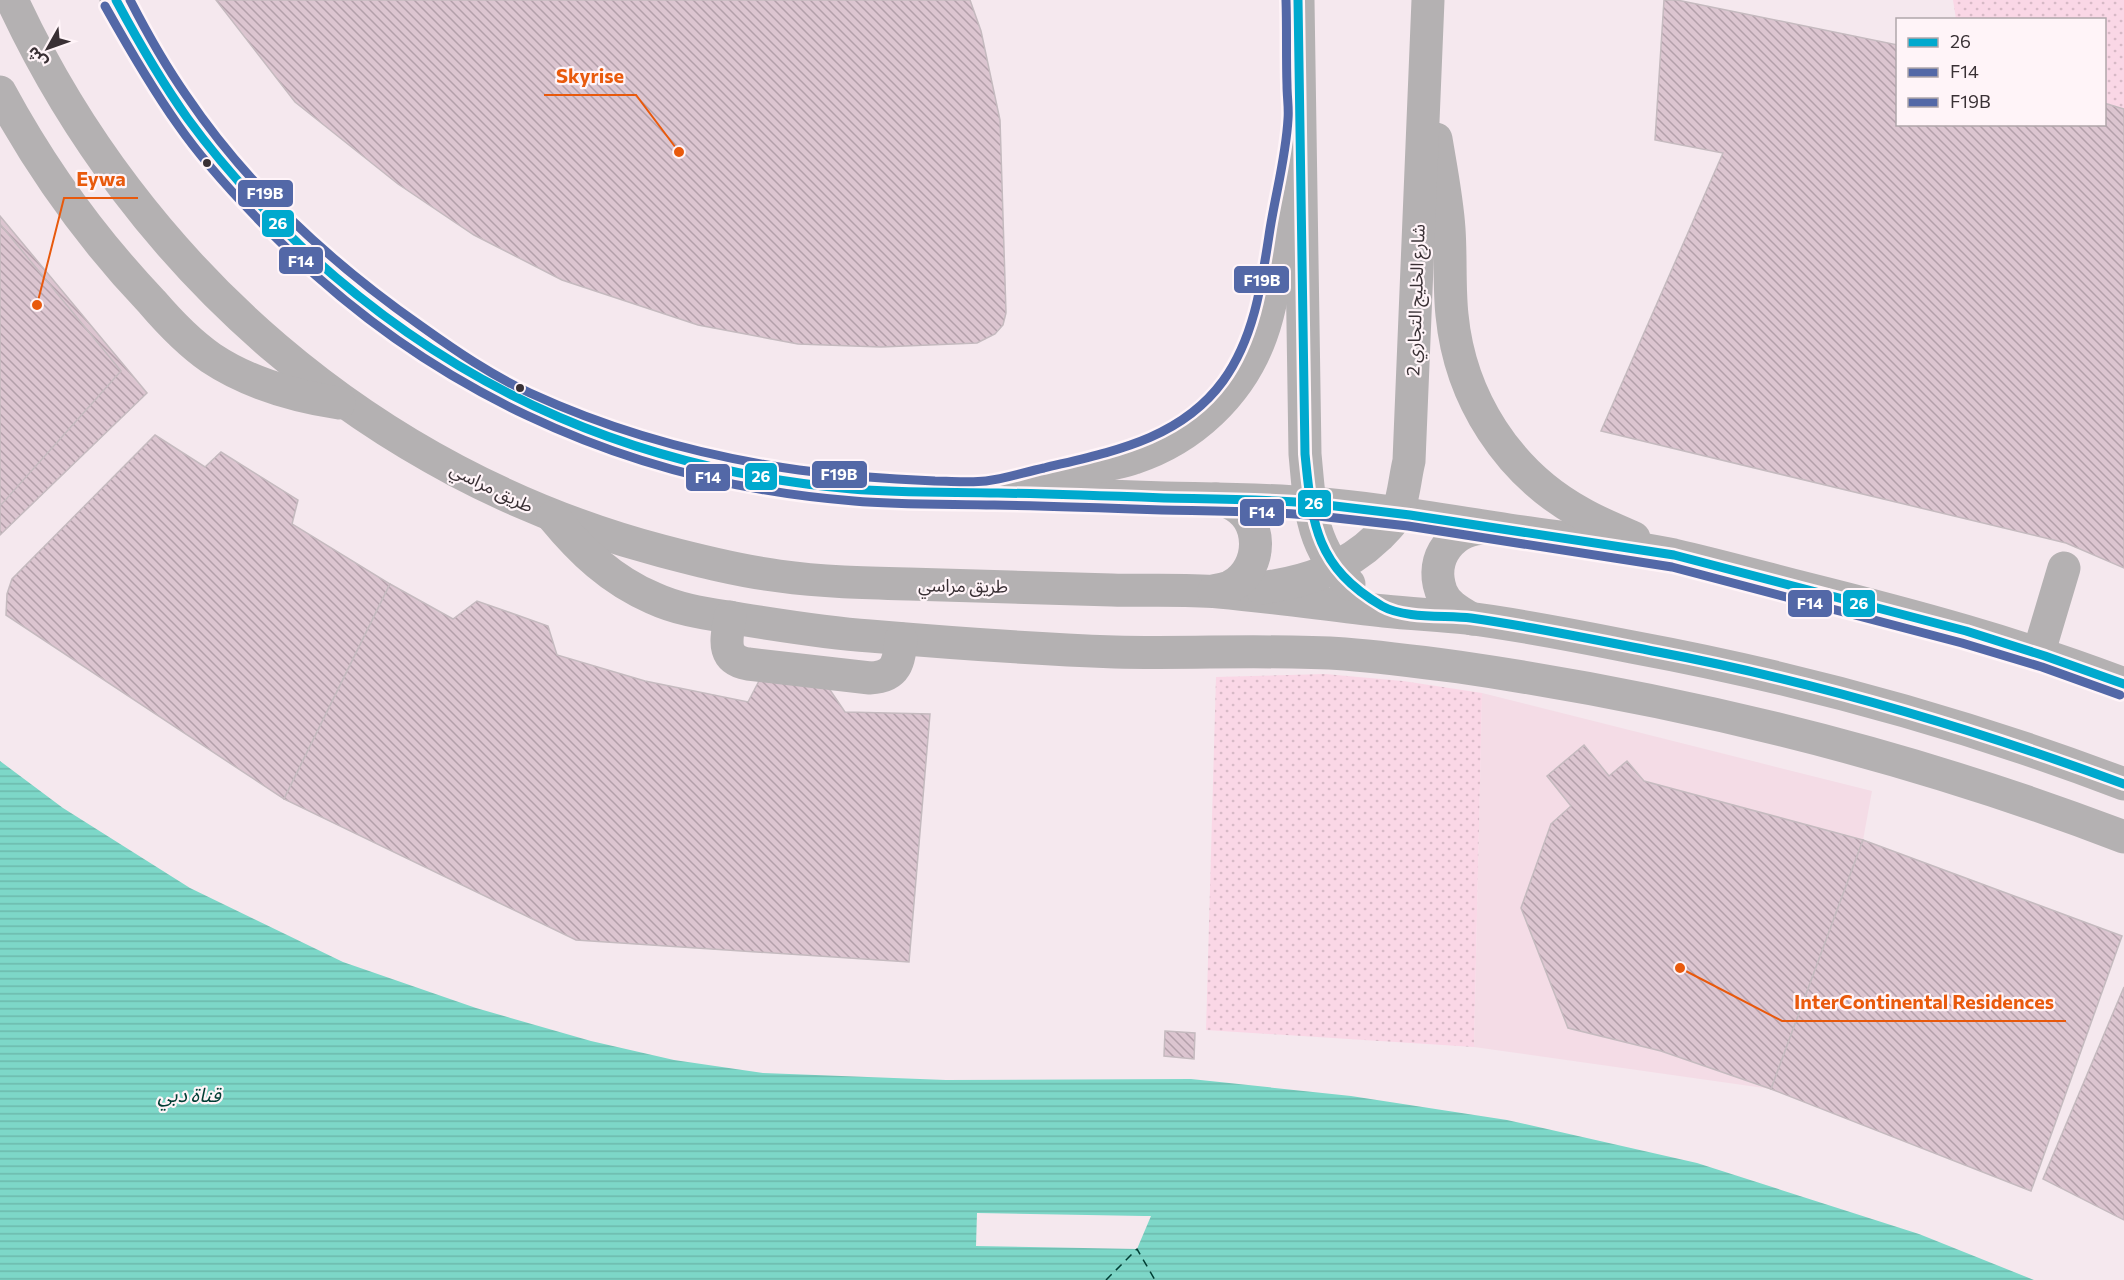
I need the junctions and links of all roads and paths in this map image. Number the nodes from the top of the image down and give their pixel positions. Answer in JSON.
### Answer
{"nodes":[{"id":1,"x":12,"y":0,"type":"edge"},
{"id":2,"x":116,"y":0,"type":"edge"},
{"id":3,"x":1298,"y":0,"type":"edge"},
{"id":4,"x":1428,"y":0,"type":"edge"},
{"id":5,"x":1424,"y":88,"type":"junction"},
{"id":6,"x":0,"y":92,"type":"edge"},
{"id":7,"x":1300,"y":128,"type":"junction"},
{"id":8,"x":346,"y":404,"type":"junction"},
{"id":9,"x":989,"y":493,"type":"junction"},
{"id":10,"x":1214,"y":499,"type":"junction"},
{"id":11,"x":1310,"y":503,"type":"junction"},
{"id":12,"x":1398,"y":513,"type":"junction"},
{"id":13,"x":551,"y":515,"type":"junction"},
{"id":14,"x":1494,"y":528,"type":"junction"},
{"id":15,"x":1672,"y":555,"type":"junction"},
{"id":16,"x":2064,"y":568,"type":"dead end"},
{"id":17,"x":1335,"y":569,"type":"junction"},
{"id":18,"x":1212,"y":592,"type":"junction"},
{"id":19,"x":1392,"y":612,"type":"junction"},
{"id":20,"x":730,"y":617,"type":"junction"},
{"id":21,"x":1472,"y":619,"type":"junction"},
{"id":22,"x":901,"y":639,"type":"junction"},
{"id":23,"x":1623,"y":645,"type":"junction"},
{"id":24,"x":2038,"y":655,"type":"junction"},
{"id":25,"x":2124,"y":684,"type":"edge"},
{"id":26,"x":1616,"y":694,"type":"junction"},
{"id":27,"x":2124,"y":784,"type":"edge"},
{"id":28,"x":2124,"y":837,"type":"edge"}],
"edges":[{"from":1,"to":8,"type":"street","name":"طريق مراسي"},
{"from":2,"to":9,"type":"street"},
{"from":3,"to":7,"type":"street"},
{"from":4,"to":5,"type":"street","name":"شارع الخليج التجاري 2"},
{"from":5,"to":12,"type":"street","name":"شارع الخليج التجاري 2"},
{"from":5,"to":15,"type":"street"},
{"from":6,"to":8,"type":"street"},
{"from":7,"to":9,"type":"street"},
{"from":7,"to":11,"type":"street"},
{"from":8,"to":13,"type":"street","name":"طريق مراسي"},
{"from":9,"to":10,"type":"street"},
{"from":10,"to":11,"type":"street"},
{"from":10,"to":18,"type":"street"},
{"from":11,"to":12,"type":"street"},
{"from":11,"to":17,"type":"street"},
{"from":12,"to":14,"type":"street"},
{"from":12,"to":17,"type":"street","name":"شارع الخليج التجاري 2"},
{"from":13,"to":18,"type":"street","name":"طريق مراسي"},
{"from":13,"to":20,"type":"street"},
{"from":14,"to":15,"type":"street"},
{"from":14,"to":21,"type":"street"},
{"from":15,"to":24,"type":"street"},
{"from":16,"to":24,"type":"street"},
{"from":17,"to":18,"type":"street","name":"شارع الخليج التجاري 2"},
{"from":17,"to":19,"type":"street"},
{"from":18,"to":19,"type":"street","name":"طريق مراسي"},
{"from":19,"to":21,"type":"street","name":"طريق مراسي"},
{"from":20,"to":22,"type":"street"},
{"from":20,"to":22,"type":"street"},
{"from":21,"to":23,"type":"street","name":"طريق مراسي"},
{"from":22,"to":26,"type":"street"},
{"from":23,"to":26,"type":"street"},
{"from":23,"to":27,"type":"street","name":"طريق مراسي"},
{"from":24,"to":25,"type":"street"},
{"from":26,"to":28,"type":"street"}]}
